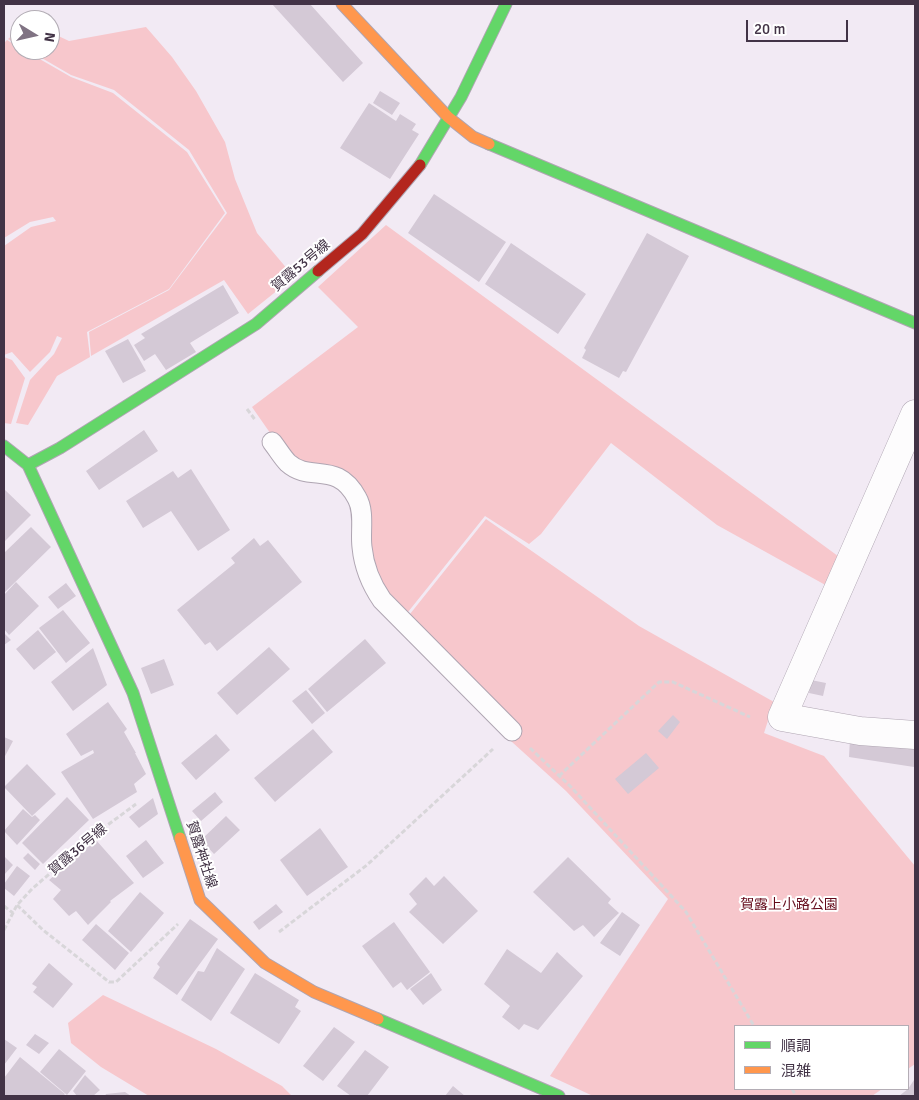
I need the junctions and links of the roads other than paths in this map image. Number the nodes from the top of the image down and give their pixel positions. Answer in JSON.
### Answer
{"nodes":[{"id":1,"x":342,"y":4,"type":"edge"},
{"id":2,"x":506,"y":4,"type":"edge"},
{"id":3,"x":448,"y":117,"type":"junction"},
{"id":4,"x":915,"y":323,"type":"edge"},
{"id":5,"x":915,"y":414,"type":"edge"},
{"id":6,"x":272,"y":442,"type":"dead end"},
{"id":7,"x":4,"y":446,"type":"edge"},
{"id":8,"x":28,"y":465,"type":"junction"},
{"id":9,"x":512,"y":731,"type":"road end"},
{"id":10,"x":915,"y":734,"type":"edge"},
{"id":11,"x":559,"y":1096,"type":"edge"}],
"edges":[{"from":1,"to":3,"type":"street"},
{"from":2,"to":3,"type":"street","name":"賀露53号線"},
{"from":3,"to":4,"type":"street"},
{"from":3,"to":8,"type":"street","name":"賀露53号線"},
{"from":5,"to":10,"type":"street"},
{"from":6,"to":9,"type":"lane"},
{"from":7,"to":8,"type":"street","name":"賀露神社線"},
{"from":8,"to":11,"type":"street","name":"賀露神社線"}]}
